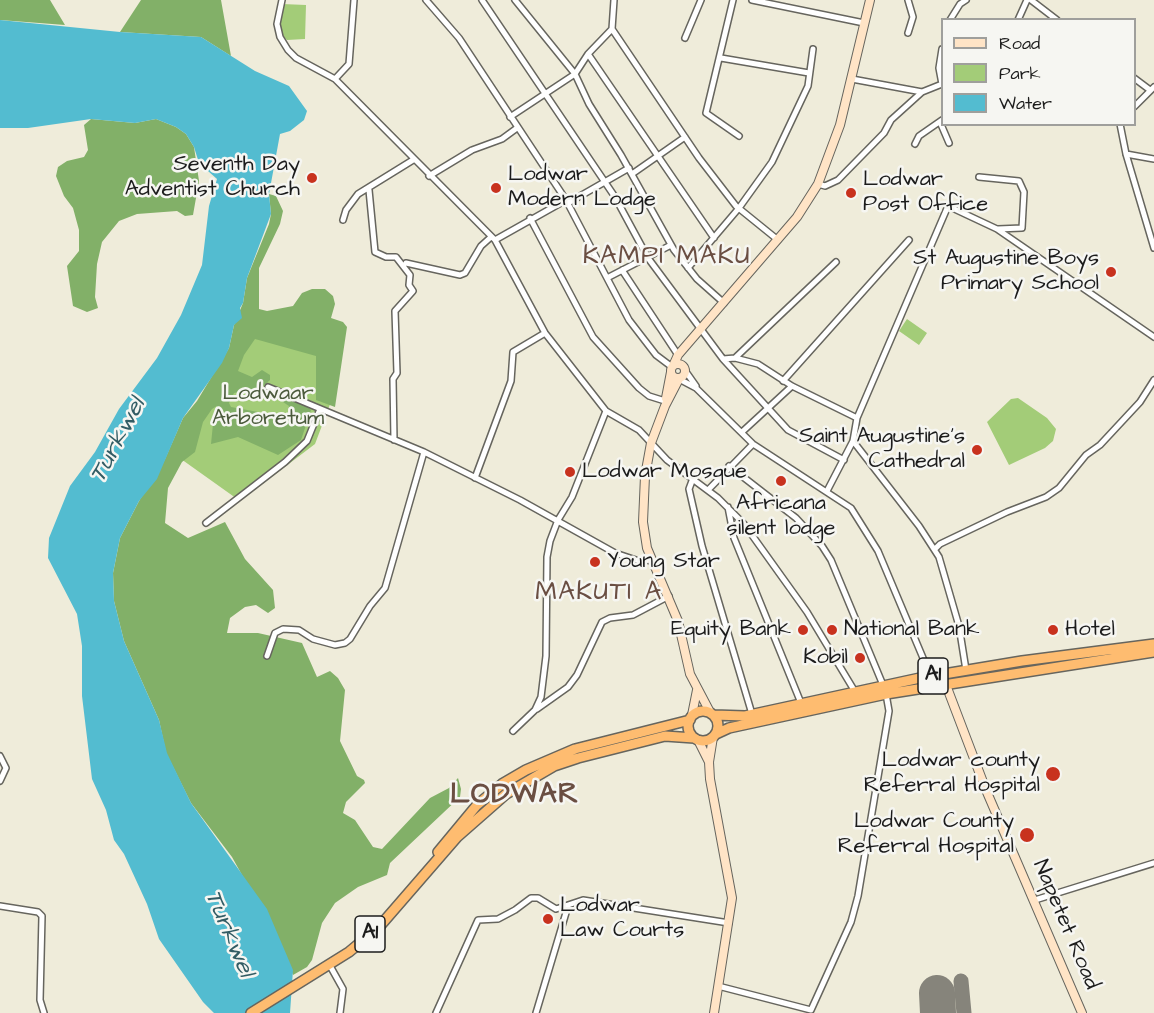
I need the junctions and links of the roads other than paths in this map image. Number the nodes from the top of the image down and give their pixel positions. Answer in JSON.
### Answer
{"nodes":[{"id":1,"x":282,"y":0,"type":"edge"},
{"id":2,"x":354,"y":0,"type":"edge"},
{"id":3,"x":426,"y":0,"type":"edge"},
{"id":4,"x":482,"y":0,"type":"edge"},
{"id":5,"x":515,"y":0,"type":"edge"},
{"id":6,"x":614,"y":0,"type":"edge"},
{"id":7,"x":701,"y":0,"type":"edge"},
{"id":8,"x":733,"y":0,"type":"edge"},
{"id":9,"x":752,"y":0,"type":"edge"},
{"id":10,"x":870,"y":0,"type":"edge"},
{"id":11,"x":908,"y":0,"type":"edge"},
{"id":12,"x":966,"y":0,"type":"edge"},
{"id":13,"x":1029,"y":0,"type":"edge"},
{"id":14,"x":951,"y":18,"type":"edge"},
{"id":15,"x":1019,"y":18,"type":"edge"},
{"id":16,"x":1055,"y":18,"type":"edge"},
{"id":17,"x":864,"y":23,"type":"junction"},
{"id":18,"x":612,"y":29,"type":"junction"},
{"id":19,"x":908,"y":33,"type":"dead end"},
{"id":20,"x":685,"y":38,"type":"dead end"},
{"id":21,"x":813,"y":49,"type":"dead end"},
{"id":22,"x":588,"y":54,"type":"junction"},
{"id":23,"x":941,"y":55,"type":"edge"},
{"id":24,"x":721,"y":58,"type":"junction"},
{"id":25,"x":809,"y":73,"type":"junction"},
{"id":26,"x":574,"y":74,"type":"junction"},
{"id":27,"x":335,"y":79,"type":"junction"},
{"id":28,"x":852,"y":79,"type":"junction"},
{"id":29,"x":941,"y":79,"type":"edge"},
{"id":30,"x":1136,"y":79,"type":"edge"},
{"id":31,"x":941,"y":84,"type":"edge"},
{"id":32,"x":1152,"y":88,"type":"edge"},
{"id":33,"x":922,"y":92,"type":"junction"},
{"id":34,"x":547,"y":93,"type":"junction"},
{"id":35,"x":1136,"y":105,"type":"edge"},
{"id":36,"x":510,"y":117,"type":"junction"},
{"id":37,"x":941,"y":121,"type":"edge"},
{"id":38,"x":943,"y":126,"type":"edge"},
{"id":39,"x":1120,"y":126,"type":"edge"},
{"id":40,"x":516,"y":128,"type":"junction"},
{"id":41,"x":739,"y":136,"type":"dead end"},
{"id":42,"x":685,"y":137,"type":"junction"},
{"id":43,"x":949,"y":143,"type":"dead end"},
{"id":44,"x":915,"y":144,"type":"dead end"},
{"id":45,"x":1126,"y":154,"type":"junction"},
{"id":46,"x":659,"y":156,"type":"junction"},
{"id":47,"x":1154,"y":159,"type":"edge"},
{"id":48,"x":413,"y":160,"type":"junction"},
{"id":49,"x":630,"y":171,"type":"junction"},
{"id":50,"x":429,"y":176,"type":"junction"},
{"id":51,"x":979,"y":177,"type":"dead end"},
{"id":52,"x":604,"y":181,"type":"junction"},
{"id":53,"x":818,"y":184,"type":"junction"},
{"id":54,"x":369,"y":190,"type":"junction"},
{"id":55,"x":567,"y":201,"type":"junction"},
{"id":56,"x":739,"y":208,"type":"junction"},
{"id":57,"x":530,"y":218,"type":"junction"},
{"id":58,"x":343,"y":220,"type":"dead end"},
{"id":59,"x":997,"y":229,"type":"junction"},
{"id":60,"x":714,"y":238,"type":"junction"},
{"id":61,"x":493,"y":239,"type":"junction"},
{"id":62,"x":778,"y":240,"type":"junction"},
{"id":63,"x":909,"y":240,"type":"dead end"},
{"id":64,"x":671,"y":245,"type":"junction"},
{"id":65,"x":1154,"y":248,"type":"edge"},
{"id":66,"x":648,"y":258,"type":"junction"},
{"id":67,"x":836,"y":262,"type":"dead end"},
{"id":68,"x":406,"y":263,"type":"dead end"},
{"id":69,"x":688,"y":268,"type":"junction"},
{"id":70,"x":622,"y":270,"type":"junction"},
{"id":71,"x":607,"y":278,"type":"junction"},
{"id":72,"x":724,"y":303,"type":"junction"},
{"id":73,"x":701,"y":328,"type":"junction"},
{"id":74,"x":545,"y":333,"type":"junction"},
{"id":75,"x":1154,"y":337,"type":"edge"},
{"id":76,"x":687,"y":345,"type":"junction"},
{"id":77,"x":678,"y":355,"type":"junction"},
{"id":78,"x":735,"y":358,"type":"junction"},
{"id":79,"x":723,"y":360,"type":"junction"},
{"id":80,"x":672,"y":368,"type":"junction"},
{"id":81,"x":683,"y":368,"type":"junction"},
{"id":82,"x":679,"y":379,"type":"junction"},
{"id":83,"x":1154,"y":380,"type":"edge"},
{"id":84,"x":783,"y":381,"type":"junction"},
{"id":85,"x":792,"y":386,"type":"junction"},
{"id":86,"x":268,"y":387,"type":"dead end"},
{"id":87,"x":696,"y":388,"type":"junction"},
{"id":88,"x":665,"y":403,"type":"junction"},
{"id":89,"x":320,"y":409,"type":"junction"},
{"id":90,"x":766,"y":409,"type":"junction"},
{"id":91,"x":606,"y":411,"type":"junction"},
{"id":92,"x":857,"y":418,"type":"junction"},
{"id":93,"x":742,"y":432,"type":"junction"},
{"id":94,"x":394,"y":440,"type":"junction"},
{"id":95,"x":854,"y":441,"type":"junction"},
{"id":96,"x":651,"y":443,"type":"junction"},
{"id":97,"x":753,"y":444,"type":"junction"},
{"id":98,"x":424,"y":452,"type":"junction"},
{"id":99,"x":844,"y":460,"type":"junction"},
{"id":100,"x":729,"y":466,"type":"junction"},
{"id":101,"x":475,"y":478,"type":"junction"},
{"id":102,"x":692,"y":481,"type":"junction"},
{"id":103,"x":708,"y":490,"type":"junction"},
{"id":104,"x":827,"y":491,"type":"junction"},
{"id":105,"x":728,"y":507,"type":"junction"},
{"id":106,"x":558,"y":520,"type":"junction"},
{"id":107,"x":206,"y":523,"type":"dead end"},
{"id":108,"x":935,"y":549,"type":"junction"},
{"id":109,"x":652,"y":561,"type":"junction"},
{"id":110,"x":669,"y":596,"type":"junction"},
{"id":111,"x":1154,"y":644,"type":"edge"},
{"id":112,"x":1154,"y":652,"type":"edge"},
{"id":113,"x":267,"y":656,"type":"dead end"},
{"id":114,"x":966,"y":670,"type":"junction"},
{"id":115,"x":931,"y":677,"type":"junction"},
{"id":116,"x":946,"y":685,"type":"junction"},
{"id":117,"x":697,"y":688,"type":"junction"},
{"id":118,"x":884,"y":689,"type":"junction"},
{"id":119,"x":854,"y":690,"type":"junction"},
{"id":120,"x":801,"y":703,"type":"junction"},
{"id":121,"x":535,"y":710,"type":"junction"},
{"id":122,"x":712,"y":714,"type":"junction"},
{"id":123,"x":752,"y":714,"type":"junction"},
{"id":124,"x":691,"y":718,"type":"junction"},
{"id":125,"x":513,"y":731,"type":"dead end"},
{"id":126,"x":715,"y":736,"type":"junction"},
{"id":127,"x":696,"y":739,"type":"junction"},
{"id":128,"x":0,"y":756,"type":"edge"},
{"id":129,"x":709,"y":762,"type":"junction"},
{"id":130,"x":0,"y":781,"type":"edge"},
{"id":131,"x":1154,"y":863,"type":"edge"},
{"id":132,"x":429,"y":867,"type":"junction"},
{"id":133,"x":1035,"y":900,"type":"junction"},
{"id":134,"x":0,"y":906,"type":"edge"},
{"id":135,"x":568,"y":906,"type":"junction"},
{"id":136,"x":729,"y":923,"type":"junction"},
{"id":137,"x":330,"y":964,"type":"junction"},
{"id":138,"x":718,"y":986,"type":"junction"},
{"id":139,"x":44,"y":1013,"type":"edge"},
{"id":140,"x":251,"y":1013,"type":"edge"},
{"id":141,"x":340,"y":1013,"type":"edge"},
{"id":142,"x":436,"y":1013,"type":"edge"},
{"id":143,"x":536,"y":1013,"type":"edge"},
{"id":144,"x":714,"y":1013,"type":"edge"},
{"id":145,"x":1082,"y":1013,"type":"edge"}],
"edges":[{"from":1,"to":27,"type":"street"},
{"from":2,"to":27,"type":"street"},
{"from":3,"to":36,"type":"street"},
{"from":4,"to":34,"type":"street"},
{"from":5,"to":26,"type":"street"},
{"from":6,"to":18,"type":"street"},
{"from":7,"to":20,"type":"street"},
{"from":8,"to":24,"type":"street"},
{"from":9,"to":17,"type":"street"},
{"from":10,"to":17,"type":"main road"},
{"from":11,"to":19,"type":"street"},
{"from":12,"to":14,"type":"street"},
{"from":13,"to":15,"type":"street"},
{"from":13,"to":16,"type":"street"},
{"from":17,"to":28,"type":"main road"},
{"from":18,"to":22,"type":"street"},
{"from":18,"to":42,"type":"street"},
{"from":21,"to":25,"type":"street"},
{"from":22,"to":26,"type":"street"},
{"from":22,"to":46,"type":"street"},
{"from":23,"to":29,"type":"street"},
{"from":24,"to":25,"type":"street"},
{"from":24,"to":41,"type":"street"},
{"from":25,"to":56,"type":"street"},
{"from":26,"to":34,"type":"street"},
{"from":26,"to":49,"type":"street"},
{"from":27,"to":48,"type":"street"},
{"from":28,"to":33,"type":"street"},
{"from":28,"to":53,"type":"main road"},
{"from":30,"to":32,"type":"street"},
{"from":31,"to":33,"type":"street"},
{"from":32,"to":35,"type":"street"},
{"from":33,"to":53,"type":"street"},
{"from":34,"to":36,"type":"street"},
{"from":34,"to":52,"type":"street"},
{"from":36,"to":40,"type":"street"},
{"from":37,"to":44,"type":"street"},
{"from":38,"to":43,"type":"street"},
{"from":39,"to":45,"type":"street"},
{"from":40,"to":50,"type":"street"},
{"from":40,"to":55,"type":"street"},
{"from":42,"to":46,"type":"street"},
{"from":42,"to":56,"type":"street"},
{"from":45,"to":47,"type":"street"},
{"from":45,"to":65,"type":"street"},
{"from":46,"to":49,"type":"street"},
{"from":46,"to":60,"type":"street"},
{"from":48,"to":50,"type":"street"},
{"from":48,"to":54,"type":"street"},
{"from":49,"to":52,"type":"street"},
{"from":49,"to":64,"type":"street"},
{"from":50,"to":61,"type":"street"},
{"from":51,"to":59,"type":"street"},
{"from":52,"to":55,"type":"street"},
{"from":52,"to":66,"type":"street"},
{"from":53,"to":62,"type":"main road"},
{"from":54,"to":58,"type":"street"},
{"from":54,"to":94,"type":"street"},
{"from":55,"to":57,"type":"street"},
{"from":55,"to":71,"type":"street"},
{"from":56,"to":60,"type":"street"},
{"from":56,"to":62,"type":"street"},
{"from":57,"to":61,"type":"street"},
{"from":57,"to":88,"type":"street"},
{"from":59,"to":75,"type":"street"},
{"from":59,"to":92,"type":"street"},
{"from":60,"to":69,"type":"street"},
{"from":61,"to":68,"type":"street"},
{"from":61,"to":74,"type":"street"},
{"from":62,"to":72,"type":"main road"},
{"from":63,"to":84,"type":"street"},
{"from":64,"to":66,"type":"street"},
{"from":64,"to":69,"type":"street"},
{"from":66,"to":70,"type":"street"},
{"from":66,"to":73,"type":"street"},
{"from":67,"to":78,"type":"street"},
{"from":69,"to":72,"type":"street"},
{"from":70,"to":71,"type":"street"},
{"from":70,"to":77,"type":"street"},
{"from":71,"to":80,"type":"street"},
{"from":72,"to":73,"type":"main road"},
{"from":73,"to":76,"type":"main road"},
{"from":73,"to":79,"type":"street"},
{"from":74,"to":91,"type":"street"},
{"from":74,"to":101,"type":"street"},
{"from":76,"to":77,"type":"main road"},
{"from":76,"to":81,"type":"main road"},
{"from":77,"to":80,"type":"main road"},
{"from":78,"to":79,"type":"street"},
{"from":78,"to":84,"type":"street"},
{"from":79,"to":90,"type":"street"},
{"from":80,"to":81,"type":"main road"},
{"from":80,"to":82,"type":"main road"},
{"from":80,"to":88,"type":"main road"},
{"from":81,"to":82,"type":"main road"},
{"from":81,"to":87,"type":"street"},
{"from":82,"to":87,"type":"street"},
{"from":82,"to":88,"type":"main road"},
{"from":83,"to":108,"type":"street"},
{"from":84,"to":85,"type":"street"},
{"from":85,"to":90,"type":"street"},
{"from":85,"to":92,"type":"street"},
{"from":86,"to":89,"type":"street"},
{"from":87,"to":93,"type":"street"},
{"from":88,"to":96,"type":"main road"},
{"from":89,"to":94,"type":"street"},
{"from":89,"to":107,"type":"street"},
{"from":90,"to":93,"type":"street"},
{"from":90,"to":99,"type":"street"},
{"from":91,"to":96,"type":"street"},
{"from":91,"to":106,"type":"street"},
{"from":92,"to":95,"type":"street"},
{"from":93,"to":97,"type":"street"},
{"from":94,"to":98,"type":"street"},
{"from":95,"to":99,"type":"street"},
{"from":95,"to":108,"type":"street"},
{"from":96,"to":102,"type":"street"},
{"from":96,"to":109,"type":"main road"},
{"from":97,"to":100,"type":"street"},
{"from":97,"to":104,"type":"street"},
{"from":98,"to":101,"type":"street"},
{"from":98,"to":113,"type":"street"},
{"from":99,"to":104,"type":"street"},
{"from":100,"to":103,"type":"street"},
{"from":100,"to":118,"type":"street"},
{"from":101,"to":106,"type":"street"},
{"from":102,"to":103,"type":"street"},
{"from":102,"to":123,"type":"street"},
{"from":103,"to":105,"type":"street"},
{"from":104,"to":115,"type":"street"},
{"from":105,"to":119,"type":"street"},
{"from":105,"to":120,"type":"street"},
{"from":106,"to":109,"type":"street"},
{"from":106,"to":121,"type":"street"},
{"from":108,"to":114,"type":"street"},
{"from":109,"to":110,"type":"main road"},
{"from":110,"to":117,"type":"main road"},
{"from":110,"to":121,"type":"street"},
{"from":111,"to":114,"type":"highway","number":"A1"},
{"from":112,"to":116,"type":"highway","number":"A1"},
{"from":114,"to":115,"type":"highway","number":"A1"},
{"from":115,"to":118,"type":"highway","number":"A1"},
{"from":116,"to":118,"type":"highway","number":"A1"},
{"from":116,"to":133,"type":"main road","name":"Napetet Road"},
{"from":117,"to":122,"type":"main road"},
{"from":117,"to":124,"type":"main road"},
{"from":118,"to":119,"type":"highway","number":"A1"},
{"from":118,"to":126,"type":"highway","number":"A1"},
{"from":118,"to":138,"type":"street"},
{"from":119,"to":120,"type":"highway","number":"A1"},
{"from":120,"to":123,"type":"highway","number":"A1"},
{"from":121,"to":125,"type":"street"},
{"from":122,"to":123,"type":"highway","number":"A1"},
{"from":122,"to":124,"type":"highway","number":"A1"},
{"from":122,"to":126,"type":"highway"},
{"from":124,"to":127,"type":"highway"},
{"from":124,"to":132,"type":"highway","number":"A1"},
{"from":126,"to":127,"type":"highway","number":"A1"},
{"from":126,"to":129,"type":"main road"},
{"from":127,"to":129,"type":"main road"},
{"from":127,"to":132,"type":"highway","number":"A1"},
{"from":128,"to":130,"type":"street"},
{"from":129,"to":136,"type":"main road"},
{"from":131,"to":133,"type":"street"},
{"from":132,"to":137,"type":"highway","number":"A1"},
{"from":133,"to":145,"type":"main road","name":"Napetet Road"},
{"from":134,"to":139,"type":"street"},
{"from":135,"to":136,"type":"street"},
{"from":135,"to":142,"type":"street"},
{"from":135,"to":143,"type":"street"},
{"from":136,"to":138,"type":"main road"},
{"from":137,"to":140,"type":"highway","number":"A1"},
{"from":137,"to":141,"type":"street"},
{"from":138,"to":144,"type":"main road"}]}
